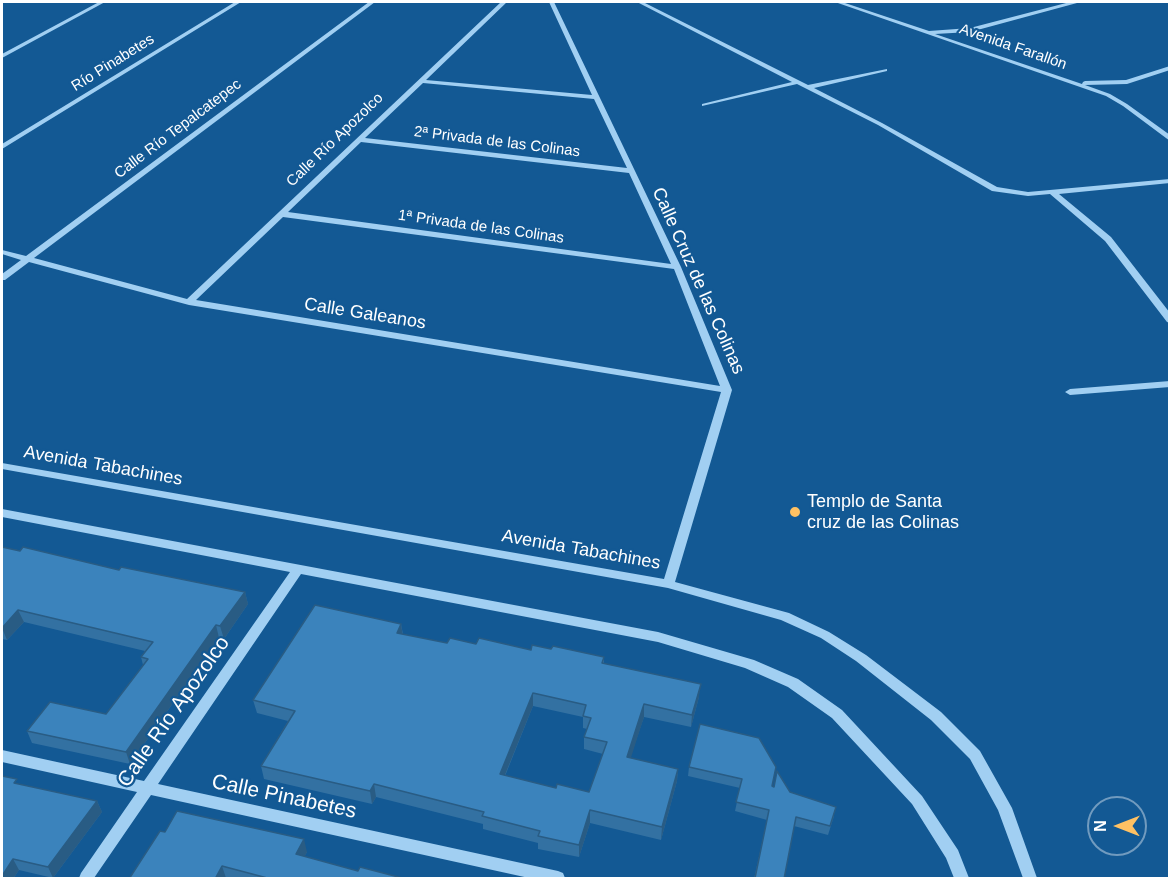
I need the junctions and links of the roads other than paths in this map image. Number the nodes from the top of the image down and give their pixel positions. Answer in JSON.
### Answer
{"nodes":[{"id":1,"x":102,"y":2,"type":"edge"},
{"id":2,"x":238,"y":2,"type":"edge"},
{"id":3,"x":372,"y":2,"type":"edge"},
{"id":4,"x":504,"y":2,"type":"edge"},
{"id":5,"x":552,"y":2,"type":"edge"},
{"id":6,"x":640,"y":2,"type":"edge"},
{"id":7,"x":837,"y":2,"type":"edge"},
{"id":8,"x":1076,"y":2,"type":"edge"},
{"id":9,"x":970,"y":30,"type":"junction"},
{"id":10,"x":925,"y":32,"type":"junction"},
{"id":11,"x":953,"y":42,"type":"junction"},
{"id":12,"x":2,"y":56,"type":"edge"},
{"id":13,"x":1170,"y":68,"type":"edge"},
{"id":14,"x":885,"y":70,"type":"dead end"},
{"id":15,"x":421,"y":81,"type":"junction"},
{"id":16,"x":798,"y":82,"type":"junction"},
{"id":17,"x":1127,"y":82,"type":"junction"},
{"id":18,"x":1078,"y":84,"type":"junction"},
{"id":19,"x":808,"y":87,"type":"junction"},
{"id":20,"x":1108,"y":95,"type":"junction"},
{"id":21,"x":595,"y":97,"type":"junction"},
{"id":22,"x":704,"y":105,"type":"dead end"},
{"id":23,"x":1170,"y":139,"type":"edge"},
{"id":24,"x":360,"y":140,"type":"junction"},
{"id":25,"x":2,"y":147,"type":"edge"},
{"id":26,"x":631,"y":171,"type":"junction"},
{"id":27,"x":1170,"y":181,"type":"edge"},
{"id":28,"x":1051,"y":191,"type":"junction"},
{"id":29,"x":282,"y":214,"type":"junction"},
{"id":30,"x":2,"y":252,"type":"edge"},
{"id":31,"x":27,"y":259,"type":"junction"},
{"id":32,"x":677,"y":267,"type":"junction"},
{"id":33,"x":2,"y":278,"type":"edge"},
{"id":34,"x":189,"y":302,"type":"junction"},
{"id":35,"x":1170,"y":320,"type":"edge"},
{"id":36,"x":1170,"y":384,"type":"edge"},
{"id":37,"x":727,"y":390,"type":"junction"},
{"id":38,"x":1070,"y":392,"type":"dead end"},
{"id":39,"x":2,"y":466,"type":"edge"},
{"id":40,"x":2,"y":513,"type":"edge"},
{"id":41,"x":298,"y":569,"type":"junction"},
{"id":42,"x":668,"y":584,"type":"junction"},
{"id":43,"x":2,"y":756,"type":"edge"},
{"id":44,"x":146,"y":789,"type":"junction"},
{"id":45,"x":87,"y":879,"type":"edge"},
{"id":46,"x":558,"y":879,"type":"edge"},
{"id":47,"x":961,"y":879,"type":"edge"},
{"id":48,"x":1030,"y":879,"type":"edge"}],
"edges":[{"from":1,"to":12,"type":"street"},
{"from":2,"to":25,"type":"street","name":"Río Pinabetes"},
{"from":3,"to":31,"type":"street","name":"Calle Río Tepalcatepec"},
{"from":4,"to":15,"type":"street","name":"Calle Río Apozolco"},
{"from":5,"to":21,"type":"street","name":"Calle Cruz de las Colinas"},
{"from":6,"to":16,"type":"street"},
{"from":7,"to":10,"type":"street","name":"Avenida Farallón"},
{"from":8,"to":9,"type":"street"},
{"from":9,"to":10,"type":"street"},
{"from":9,"to":11,"type":"street"},
{"from":10,"to":11,"type":"street","name":"Avenida Farallón"},
{"from":11,"to":18,"type":"street","name":"Avenida Farallón"},
{"from":13,"to":17,"type":"street"},
{"from":14,"to":19,"type":"street"},
{"from":15,"to":21,"type":"street"},
{"from":15,"to":24,"type":"street","name":"Calle Río Apozolco"},
{"from":16,"to":19,"type":"street"},
{"from":16,"to":22,"type":"street"},
{"from":17,"to":18,"type":"street"},
{"from":17,"to":20,"type":"street"},
{"from":18,"to":20,"type":"street","name":"Avenida Farallón"},
{"from":19,"to":28,"type":"street"},
{"from":20,"to":23,"type":"street","name":"Avenida Farallón"},
{"from":21,"to":26,"type":"street","name":"Calle Cruz de las Colinas"},
{"from":24,"to":26,"type":"street","name":"2ª Privada de las Colinas"},
{"from":24,"to":29,"type":"street","name":"Calle Río Apozolco"},
{"from":26,"to":32,"type":"street","name":"Calle Cruz de las Colinas"},
{"from":27,"to":28,"type":"street"},
{"from":28,"to":35,"type":"street"},
{"from":29,"to":32,"type":"street","name":"1ª Privada de las Colinas"},
{"from":29,"to":34,"type":"street","name":"Calle Río Apozolco"},
{"from":30,"to":31,"type":"street","name":"Calle Galeanos"},
{"from":31,"to":33,"type":"street","name":"Calle Río Tepalcatepec"},
{"from":31,"to":34,"type":"street","name":"Calle Galeanos"},
{"from":32,"to":37,"type":"street","name":"Calle Cruz de las Colinas"},
{"from":34,"to":37,"type":"street","name":"Calle Galeanos"},
{"from":36,"to":38,"type":"street"},
{"from":37,"to":42,"type":"street","name":"Calle Cruz de las Colinas"},
{"from":39,"to":42,"type":"street","name":"Avenida Tabachines"},
{"from":40,"to":41,"type":"street"},
{"from":41,"to":44,"type":"street","name":"Calle Río Apozolco"},
{"from":41,"to":47,"type":"street"},
{"from":42,"to":48,"type":"street","name":"Avenida Tabachines"},
{"from":43,"to":44,"type":"street","name":"Calle Pinabetes"},
{"from":44,"to":45,"type":"street","name":"Calle Río Apozolco"},
{"from":44,"to":46,"type":"street","name":"Calle Pinabetes"}]}
